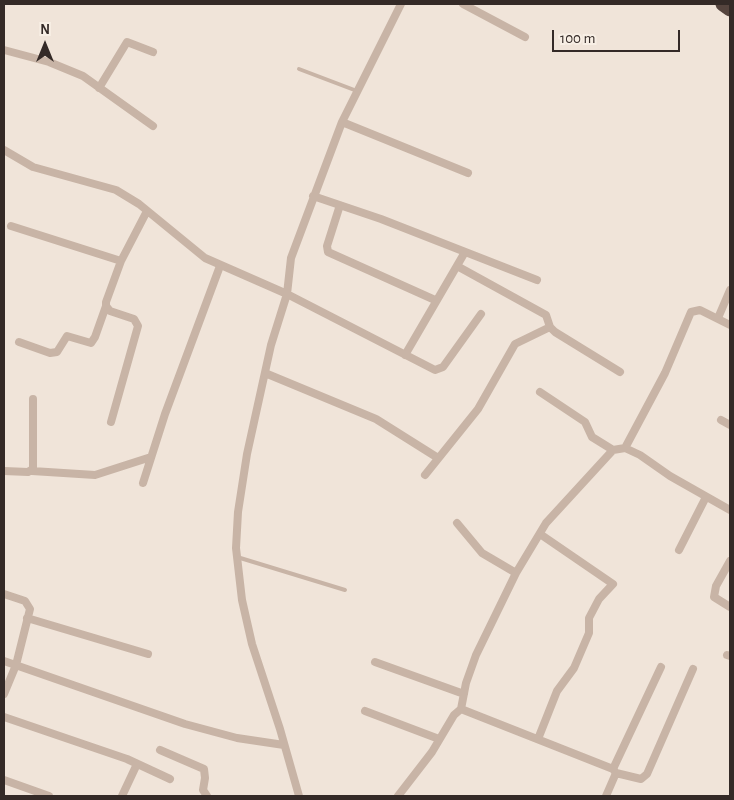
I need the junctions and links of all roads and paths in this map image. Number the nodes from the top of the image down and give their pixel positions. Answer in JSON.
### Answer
{"nodes":[{"id":1,"x":400,"y":4,"type":"edge"},
{"id":2,"x":464,"y":4,"type":"edge"},
{"id":3,"x":723,"y":4,"type":"edge"},
{"id":4,"x":730,"y":9,"type":"edge"},
{"id":5,"x":526,"y":37,"type":"dead end"},
{"id":6,"x":4,"y":50,"type":"edge"},
{"id":7,"x":153,"y":52,"type":"dead end"},
{"id":8,"x":299,"y":68,"type":"dead end"},
{"id":9,"x":99,"y":88,"type":"junction"},
{"id":10,"x":357,"y":91,"type":"junction"},
{"id":11,"x":342,"y":122,"type":"junction"},
{"id":12,"x":153,"y":126,"type":"dead end"},
{"id":13,"x":4,"y":150,"type":"edge"},
{"id":14,"x":468,"y":174,"type":"dead end"},
{"id":15,"x":314,"y":196,"type":"junction"},
{"id":16,"x":340,"y":205,"type":"junction"},
{"id":17,"x":148,"y":212,"type":"junction"},
{"id":18,"x":11,"y":226,"type":"dead end"},
{"id":19,"x":465,"y":252,"type":"junction"},
{"id":20,"x":121,"y":261,"type":"junction"},
{"id":21,"x":220,"y":266,"type":"junction"},
{"id":22,"x":456,"y":266,"type":"junction"},
{"id":23,"x":537,"y":280,"type":"dead end"},
{"id":24,"x":730,"y":290,"type":"edge"},
{"id":25,"x":287,"y":294,"type":"junction"},
{"id":26,"x":435,"y":300,"type":"junction"},
{"id":27,"x":106,"y":306,"type":"junction"},
{"id":28,"x":481,"y":314,"type":"dead end"},
{"id":29,"x":718,"y":318,"type":"junction"},
{"id":30,"x":730,"y":325,"type":"edge"},
{"id":31,"x":550,"y":327,"type":"junction"},
{"id":32,"x":19,"y":342,"type":"dead end"},
{"id":33,"x":405,"y":355,"type":"junction"},
{"id":34,"x":620,"y":372,"type":"dead end"},
{"id":35,"x":265,"y":373,"type":"junction"},
{"id":36,"x":540,"y":392,"type":"dead end"},
{"id":37,"x":33,"y":400,"type":"dead end"},
{"id":38,"x":721,"y":420,"type":"dead end"},
{"id":39,"x":111,"y":422,"type":"dead end"},
{"id":40,"x":730,"y":425,"type":"edge"},
{"id":41,"x":625,"y":448,"type":"junction"},
{"id":42,"x":613,"y":450,"type":"junction"},
{"id":43,"x":151,"y":458,"type":"junction"},
{"id":44,"x":438,"y":458,"type":"junction"},
{"id":45,"x":4,"y":471,"type":"edge"},
{"id":46,"x":32,"y":471,"type":"junction"},
{"id":47,"x":425,"y":475,"type":"dead end"},
{"id":48,"x":143,"y":484,"type":"dead end"},
{"id":49,"x":706,"y":497,"type":"junction"},
{"id":50,"x":730,"y":510,"type":"edge"},
{"id":51,"x":456,"y":523,"type":"dead end"},
{"id":52,"x":540,"y":534,"type":"junction"},
{"id":53,"x":679,"y":550,"type":"dead end"},
{"id":54,"x":237,"y":556,"type":"junction"},
{"id":55,"x":730,"y":561,"type":"edge"},
{"id":56,"x":516,"y":573,"type":"junction"},
{"id":57,"x":345,"y":590,"type":"dead end"},
{"id":58,"x":4,"y":594,"type":"edge"},
{"id":59,"x":730,"y":607,"type":"edge"},
{"id":60,"x":27,"y":618,"type":"junction"},
{"id":61,"x":148,"y":654,"type":"dead end"},
{"id":62,"x":4,"y":661,"type":"edge"},
{"id":63,"x":375,"y":662,"type":"dead end"},
{"id":64,"x":16,"y":665,"type":"junction"},
{"id":65,"x":662,"y":667,"type":"dead end"},
{"id":66,"x":693,"y":669,"type":"dead end"},
{"id":67,"x":4,"y":694,"type":"edge"},
{"id":68,"x":464,"y":694,"type":"junction"},
{"id":69,"x":461,"y":709,"type":"junction"},
{"id":70,"x":365,"y":711,"type":"dead end"},
{"id":71,"x":4,"y":717,"type":"edge"},
{"id":72,"x":439,"y":739,"type":"junction"},
{"id":73,"x":538,"y":739,"type":"junction"},
{"id":74,"x":284,"y":745,"type":"junction"},
{"id":75,"x":160,"y":750,"type":"dead end"},
{"id":76,"x":137,"y":764,"type":"junction"},
{"id":77,"x":615,"y":771,"type":"junction"},
{"id":78,"x":170,"y":779,"type":"dead end"},
{"id":79,"x":4,"y":780,"type":"edge"},
{"id":80,"x":49,"y":796,"type":"edge"},
{"id":81,"x":122,"y":796,"type":"edge"},
{"id":82,"x":207,"y":796,"type":"edge"},
{"id":83,"x":299,"y":796,"type":"edge"},
{"id":84,"x":398,"y":796,"type":"edge"},
{"id":85,"x":606,"y":796,"type":"edge"}],
"edges":[{"from":1,"to":10,"type":"street"},
{"from":2,"to":5,"type":"street"},
{"from":3,"to":4,"type":"highway"},
{"from":6,"to":9,"type":"street"},
{"from":7,"to":9,"type":"street"},
{"from":8,"to":10,"type":"lane"},
{"from":9,"to":12,"type":"street"},
{"from":10,"to":11,"type":"street"},
{"from":11,"to":14,"type":"street"},
{"from":11,"to":15,"type":"street"},
{"from":13,"to":17,"type":"street"},
{"from":15,"to":16,"type":"street"},
{"from":15,"to":25,"type":"street"},
{"from":16,"to":19,"type":"street"},
{"from":16,"to":26,"type":"street"},
{"from":17,"to":20,"type":"street"},
{"from":17,"to":21,"type":"street"},
{"from":18,"to":20,"type":"street"},
{"from":19,"to":22,"type":"street"},
{"from":19,"to":23,"type":"street"},
{"from":20,"to":27,"type":"street"},
{"from":21,"to":25,"type":"street"},
{"from":21,"to":43,"type":"street"},
{"from":22,"to":26,"type":"street"},
{"from":22,"to":31,"type":"street"},
{"from":24,"to":29,"type":"street"},
{"from":25,"to":33,"type":"street"},
{"from":25,"to":35,"type":"street"},
{"from":26,"to":33,"type":"street"},
{"from":27,"to":32,"type":"street"},
{"from":27,"to":39,"type":"street"},
{"from":28,"to":33,"type":"street"},
{"from":29,"to":30,"type":"street"},
{"from":29,"to":41,"type":"street"},
{"from":31,"to":34,"type":"street"},
{"from":31,"to":44,"type":"street"},
{"from":35,"to":44,"type":"street"},
{"from":35,"to":54,"type":"street"},
{"from":36,"to":42,"type":"street"},
{"from":37,"to":46,"type":"street"},
{"from":38,"to":40,"type":"street"},
{"from":41,"to":42,"type":"street"},
{"from":41,"to":49,"type":"street"},
{"from":42,"to":52,"type":"street"},
{"from":43,"to":46,"type":"street"},
{"from":43,"to":48,"type":"street"},
{"from":44,"to":47,"type":"street"},
{"from":45,"to":46,"type":"street"},
{"from":49,"to":50,"type":"street"},
{"from":49,"to":53,"type":"street"},
{"from":51,"to":56,"type":"street"},
{"from":52,"to":56,"type":"street"},
{"from":52,"to":73,"type":"street"},
{"from":54,"to":57,"type":"lane"},
{"from":54,"to":74,"type":"street"},
{"from":55,"to":59,"type":"street"},
{"from":56,"to":68,"type":"street"},
{"from":58,"to":60,"type":"street"},
{"from":60,"to":61,"type":"street"},
{"from":60,"to":64,"type":"street"},
{"from":62,"to":64,"type":"street"},
{"from":63,"to":68,"type":"street"},
{"from":64,"to":67,"type":"street"},
{"from":64,"to":74,"type":"street"},
{"from":65,"to":77,"type":"street"},
{"from":66,"to":77,"type":"street"},
{"from":68,"to":69,"type":"street"},
{"from":69,"to":72,"type":"street"},
{"from":69,"to":73,"type":"street"},
{"from":70,"to":72,"type":"street"},
{"from":71,"to":76,"type":"street"},
{"from":72,"to":84,"type":"street"},
{"from":73,"to":77,"type":"street"},
{"from":74,"to":83,"type":"street"},
{"from":75,"to":82,"type":"street"},
{"from":76,"to":78,"type":"street"},
{"from":76,"to":81,"type":"street"},
{"from":77,"to":85,"type":"street"},
{"from":79,"to":80,"type":"street"}]}
